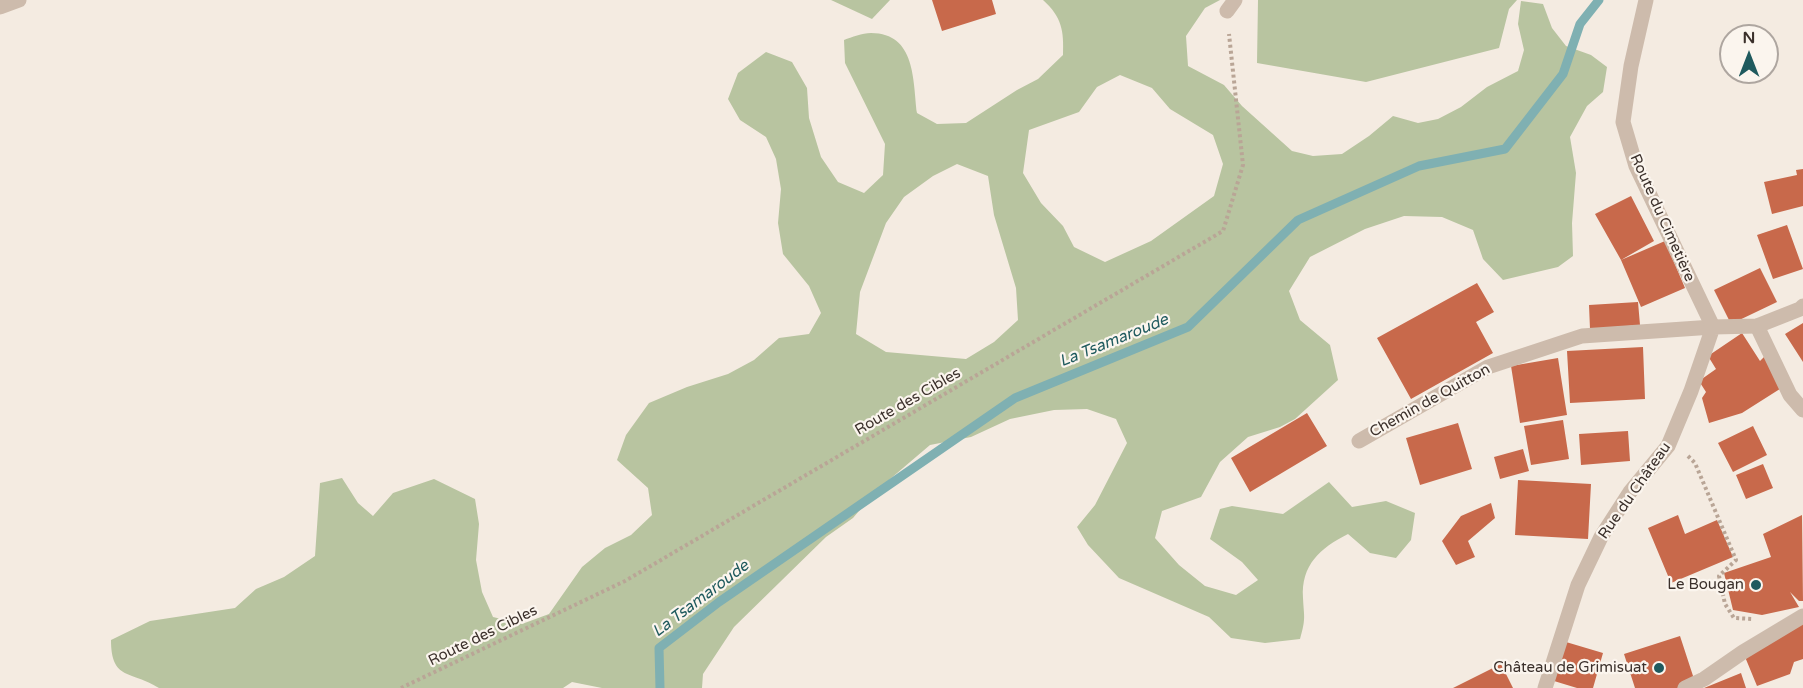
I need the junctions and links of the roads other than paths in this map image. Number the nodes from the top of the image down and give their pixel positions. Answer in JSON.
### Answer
{"nodes":[{"id":1,"x":19,"y":0,"type":"edge"},
{"id":2,"x":1646,"y":0,"type":"edge"},
{"id":3,"x":0,"y":7,"type":"edge"},
{"id":4,"x":1803,"y":306,"type":"edge"},
{"id":5,"x":1757,"y":326,"type":"junction"},
{"id":6,"x":1713,"y":327,"type":"junction"},
{"id":7,"x":1803,"y":410,"type":"edge"},
{"id":8,"x":1359,"y":441,"type":"dead end"},
{"id":9,"x":1803,"y":616,"type":"edge"},
{"id":10,"x":1545,"y":688,"type":"edge"},
{"id":11,"x":1685,"y":688,"type":"edge"}],
"edges":[{"from":1,"to":3,"type":"street"},
{"from":2,"to":6,"type":"street","name":"Route du Cimetière"},
{"from":4,"to":5,"type":"street"},
{"from":5,"to":6,"type":"street","name":"Chemin de Quitton"},
{"from":5,"to":7,"type":"street"},
{"from":6,"to":8,"type":"street","name":"Chemin de Quitton"},
{"from":6,"to":10,"type":"street","name":"Rue du Château"},
{"from":9,"to":11,"type":"street"}]}
